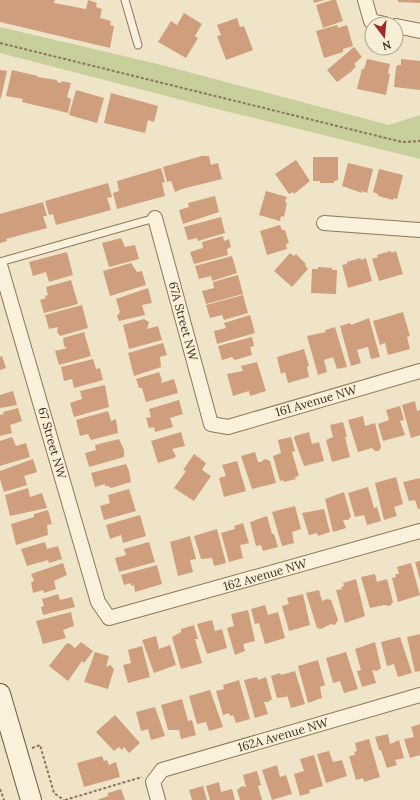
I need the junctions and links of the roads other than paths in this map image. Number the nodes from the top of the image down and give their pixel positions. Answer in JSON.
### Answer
{"nodes":[{"id":1,"x":125,"y":0,"type":"edge"},
{"id":2,"x":365,"y":0,"type":"edge"},
{"id":3,"x":374,"y":16,"type":"edge"},
{"id":4,"x":404,"y":28,"type":"edge"},
{"id":5,"x":420,"y":31,"type":"edge"},
{"id":6,"x":138,"y":45,"type":"dead end"},
{"id":7,"x":154,"y":218,"type":"joint"},
{"id":8,"x":324,"y":223,"type":"dead end"},
{"id":9,"x":420,"y":230,"type":"edge"},
{"id":10,"x":0,"y":262,"type":"edge"},
{"id":11,"x":0,"y":266,"type":"edge"},
{"id":12,"x":420,"y":371,"type":"edge"},
{"id":13,"x":211,"y":424,"type":"joint"},
{"id":14,"x":420,"y":531,"type":"edge"},
{"id":15,"x":109,"y":618,"type":"joint"},
{"id":16,"x":0,"y":694,"type":"edge"},
{"id":17,"x":420,"y":695,"type":"edge"},
{"id":18,"x":31,"y":800,"type":"edge"},
{"id":19,"x":158,"y":800,"type":"edge"}],
"edges":[{"from":1,"to":6,"type":"lane"},
{"from":2,"to":3,"type":"street"},
{"from":4,"to":5,"type":"street"},
{"from":7,"to":10,"type":"lane"},
{"from":7,"to":13,"type":"street","name":"67A Street NW"},
{"from":8,"to":9,"type":"street"},
{"from":11,"to":15,"type":"street","name":"67 Street NW"},
{"from":12,"to":13,"type":"street","name":"161 Avenue NW"},
{"from":14,"to":15,"type":"street","name":"162 Avenue NW"},
{"from":16,"to":18,"type":"main road"},
{"from":17,"to":19,"type":"street","name":"162A Avenue NW"}]}
